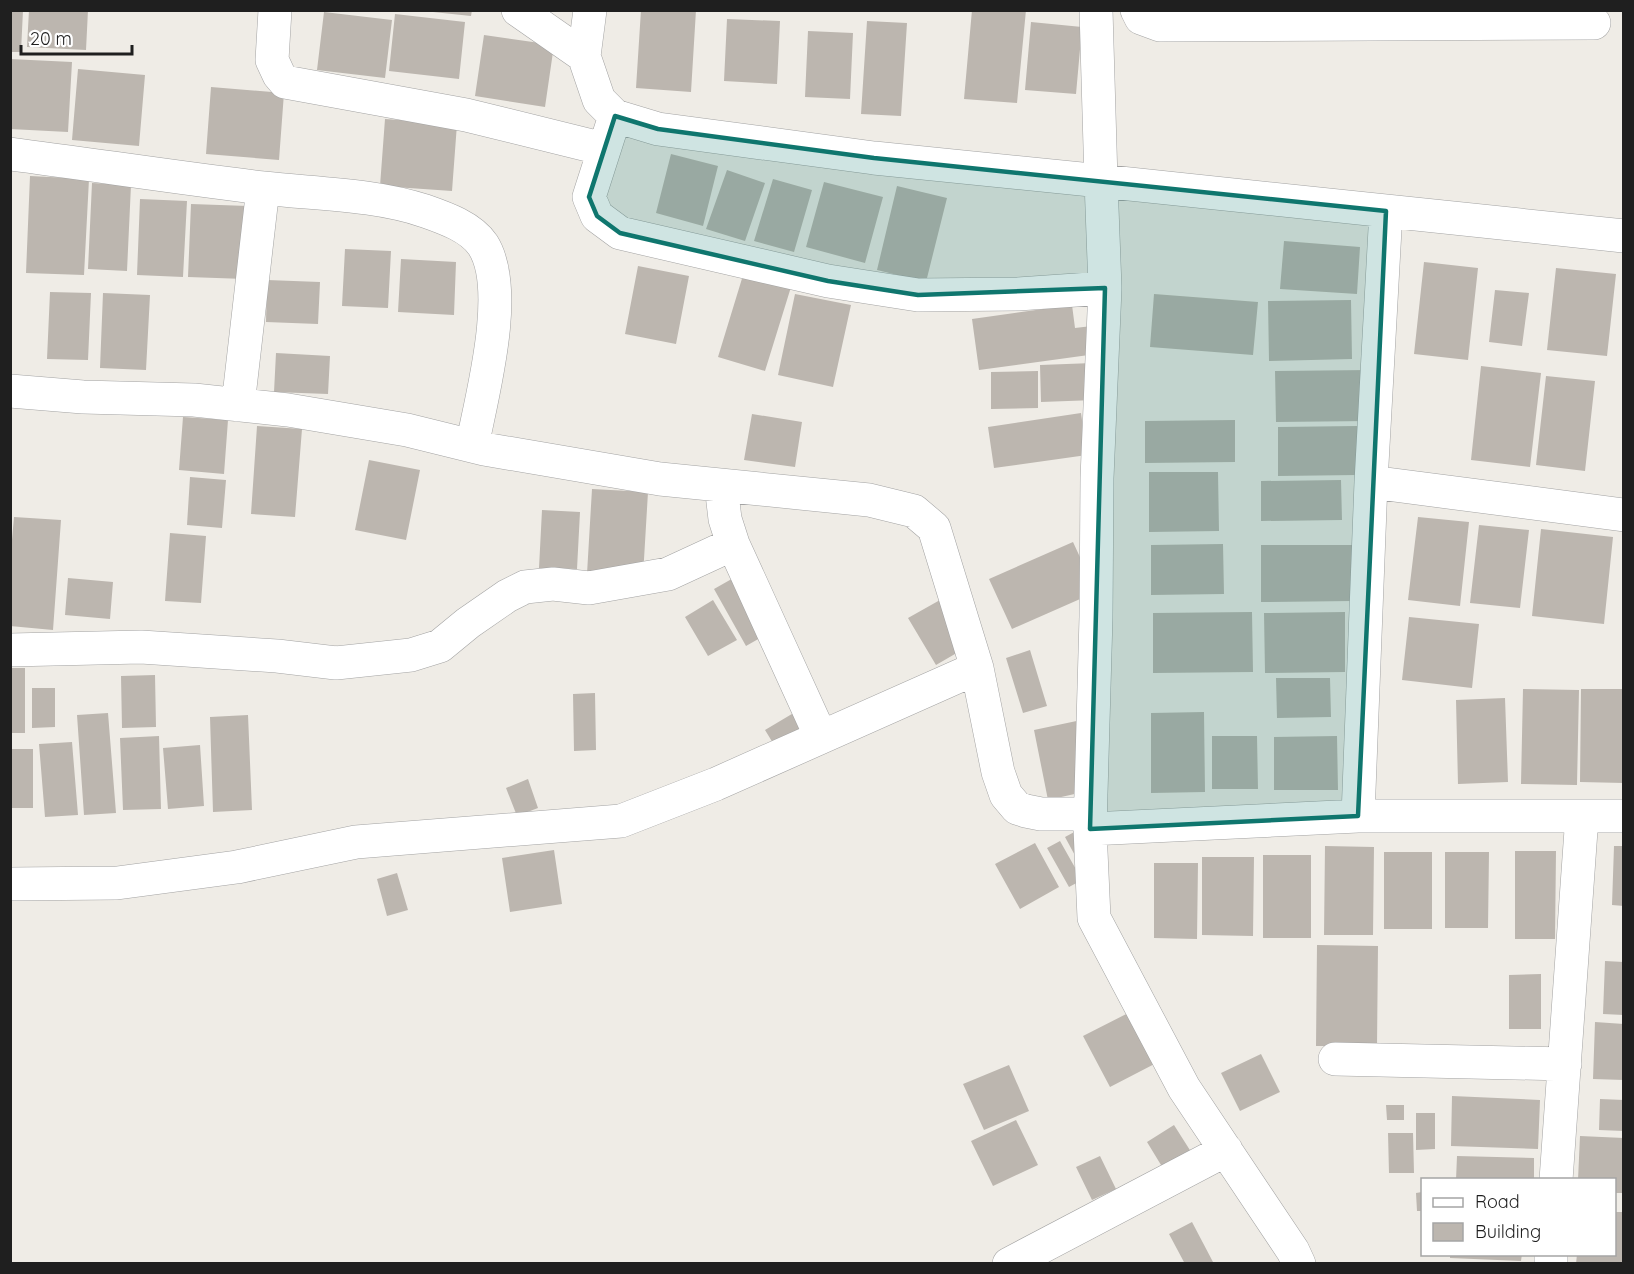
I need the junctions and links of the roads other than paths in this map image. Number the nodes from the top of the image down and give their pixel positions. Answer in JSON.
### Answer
{"nodes":[{"id":1,"x":275,"y":10,"type":"edge"},
{"id":2,"x":518,"y":10,"type":"edge"},
{"id":3,"x":590,"y":10,"type":"edge"},
{"id":4,"x":1096,"y":10,"type":"edge"},
{"id":5,"x":1137,"y":10,"type":"edge"},
{"id":6,"x":1594,"y":23,"type":"dead end"},
{"id":7,"x":584,"y":56,"type":"junction"},
{"id":8,"x":615,"y":117,"type":"junction"},
{"id":9,"x":604,"y":149,"type":"junction"},
{"id":10,"x":10,"y":154,"type":"edge"},
{"id":11,"x":1101,"y":181,"type":"junction"},
{"id":12,"x":263,"y":188,"type":"junction"},
{"id":13,"x":1386,"y":211,"type":"junction"},
{"id":14,"x":1623,"y":236,"type":"edge"},
{"id":15,"x":1105,"y":288,"type":"junction"},
{"id":16,"x":10,"y":391,"type":"edge"},
{"id":17,"x":237,"y":405,"type":"junction"},
{"id":18,"x":472,"y":446,"type":"junction"},
{"id":19,"x":1371,"y":482,"type":"junction"},
{"id":20,"x":721,"y":485,"type":"junction"},
{"id":21,"x":1623,"y":514,"type":"edge"},
{"id":22,"x":732,"y":544,"type":"junction"},
{"id":23,"x":10,"y":650,"type":"edge"},
{"id":24,"x":977,"y":668,"type":"junction"},
{"id":25,"x":821,"y":737,"type":"junction"},
{"id":26,"x":1358,"y":816,"type":"junction"},
{"id":27,"x":1582,"y":816,"type":"junction"},
{"id":28,"x":1623,"y":816,"type":"edge"},
{"id":29,"x":1090,"y":822,"type":"junction"},
{"id":30,"x":10,"y":884,"type":"edge"},
{"id":31,"x":1335,"y":1059,"type":"dead end"},
{"id":32,"x":1564,"y":1064,"type":"junction"},
{"id":33,"x":1226,"y":1150,"type":"junction"},
{"id":34,"x":1556,"y":1178,"type":"edge"},
{"id":35,"x":1009,"y":1263,"type":"edge"},
{"id":36,"x":1299,"y":1263,"type":"edge"}],
"edges":[{"from":1,"to":9,"type":"street"},
{"from":2,"to":7,"type":"street"},
{"from":3,"to":7,"type":"street"},
{"from":4,"to":11,"type":"street"},
{"from":5,"to":6,"type":"street"},
{"from":7,"to":8,"type":"street"},
{"from":8,"to":9,"type":"street"},
{"from":8,"to":11,"type":"street"},
{"from":9,"to":15,"type":"street"},
{"from":10,"to":12,"type":"street"},
{"from":11,"to":13,"type":"street"},
{"from":11,"to":15,"type":"street"},
{"from":12,"to":17,"type":"street"},
{"from":12,"to":18,"type":"street"},
{"from":13,"to":14,"type":"street"},
{"from":13,"to":19,"type":"street"},
{"from":15,"to":29,"type":"street"},
{"from":16,"to":17,"type":"street"},
{"from":17,"to":18,"type":"street"},
{"from":18,"to":20,"type":"street"},
{"from":19,"to":21,"type":"street"},
{"from":19,"to":26,"type":"street"},
{"from":20,"to":22,"type":"street"},
{"from":20,"to":24,"type":"street"},
{"from":22,"to":23,"type":"street"},
{"from":22,"to":25,"type":"street"},
{"from":24,"to":25,"type":"street"},
{"from":24,"to":29,"type":"street"},
{"from":25,"to":30,"type":"street"},
{"from":26,"to":27,"type":"street"},
{"from":26,"to":29,"type":"street"},
{"from":27,"to":28,"type":"street"},
{"from":27,"to":32,"type":"street"},
{"from":29,"to":33,"type":"street"},
{"from":31,"to":32,"type":"street"},
{"from":32,"to":34,"type":"street"},
{"from":33,"to":35,"type":"street"},
{"from":33,"to":36,"type":"street"}]}
